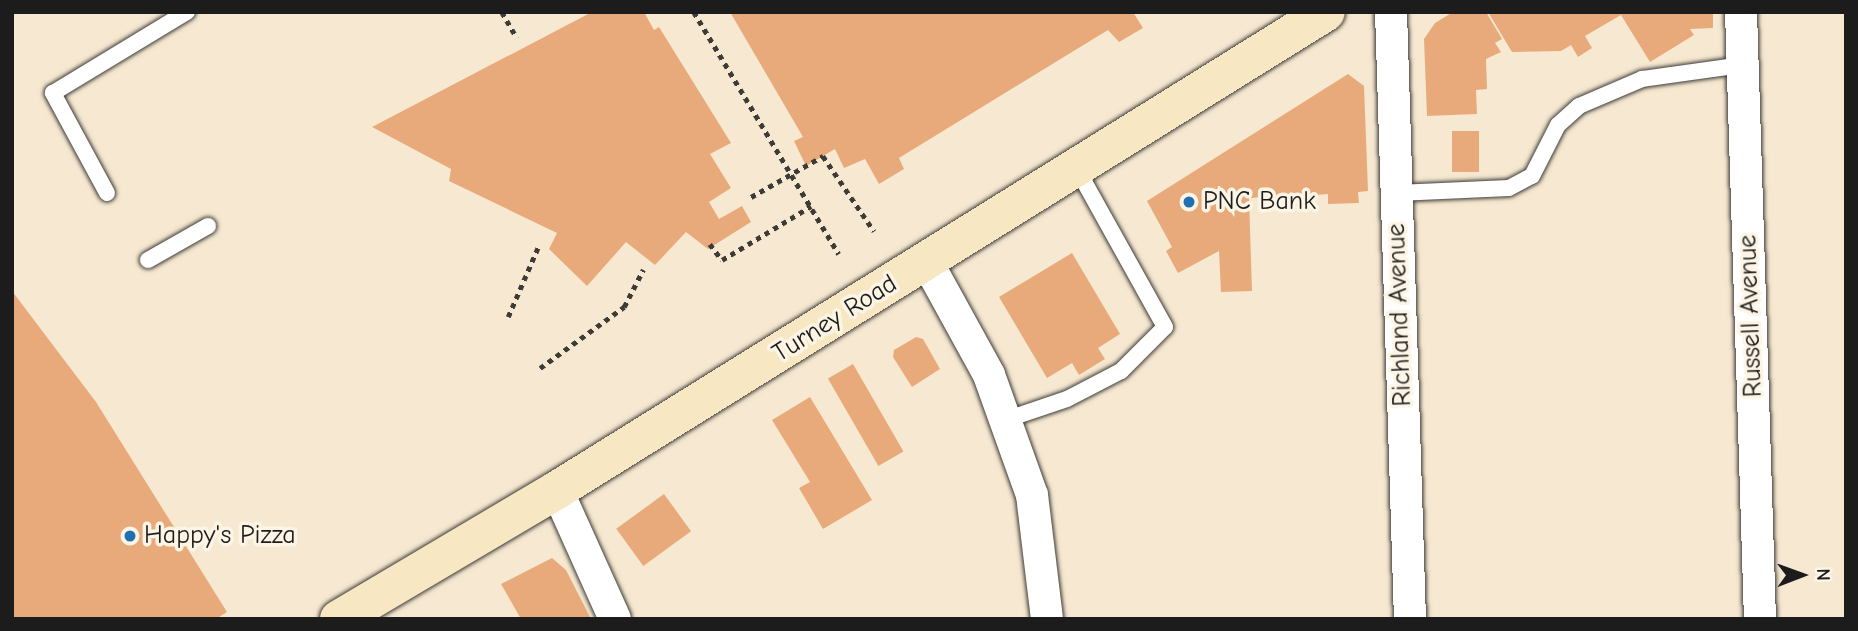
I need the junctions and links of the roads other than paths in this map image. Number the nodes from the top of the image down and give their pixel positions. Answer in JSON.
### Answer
{"nodes":[{"id":1,"x":187,"y":12,"type":"edge"},
{"id":2,"x":1326,"y":12,"type":"edge"},
{"id":3,"x":1391,"y":12,"type":"edge"},
{"id":4,"x":1741,"y":12,"type":"edge"},
{"id":5,"x":1742,"y":65,"type":"junction"},
{"id":6,"x":1077,"y":169,"type":"junction"},
{"id":7,"x":107,"y":192,"type":"dead end"},
{"id":8,"x":1396,"y":193,"type":"junction"},
{"id":9,"x":208,"y":226,"type":"dead end"},
{"id":10,"x":148,"y":260,"type":"dead end"},
{"id":11,"x":927,"y":262,"type":"junction"},
{"id":12,"x":1005,"y":420,"type":"junction"},
{"id":13,"x":557,"y":490,"type":"junction"},
{"id":14,"x":339,"y":619,"type":"edge"},
{"id":15,"x":615,"y":619,"type":"edge"},
{"id":16,"x":1047,"y":619,"type":"edge"},
{"id":17,"x":1410,"y":619,"type":"edge"},
{"id":18,"x":1760,"y":619,"type":"edge"}],
"edges":[{"from":1,"to":7,"type":"lane"},
{"from":2,"to":6,"type":"main road","name":"Turney Road"},
{"from":3,"to":8,"type":"street","name":"Richland Avenue"},
{"from":4,"to":5,"type":"street","name":"Russell Avenue"},
{"from":5,"to":8,"type":"lane"},
{"from":5,"to":18,"type":"street","name":"Russell Avenue"},
{"from":6,"to":11,"type":"main road","name":"Turney Road"},
{"from":6,"to":12,"type":"lane"},
{"from":8,"to":17,"type":"street","name":"Richland Avenue"},
{"from":9,"to":10,"type":"lane"},
{"from":11,"to":12,"type":"street"},
{"from":11,"to":13,"type":"main road","name":"Turney Road"},
{"from":12,"to":16,"type":"street"},
{"from":13,"to":14,"type":"main road","name":"Turney Road"},
{"from":13,"to":15,"type":"street"}]}
